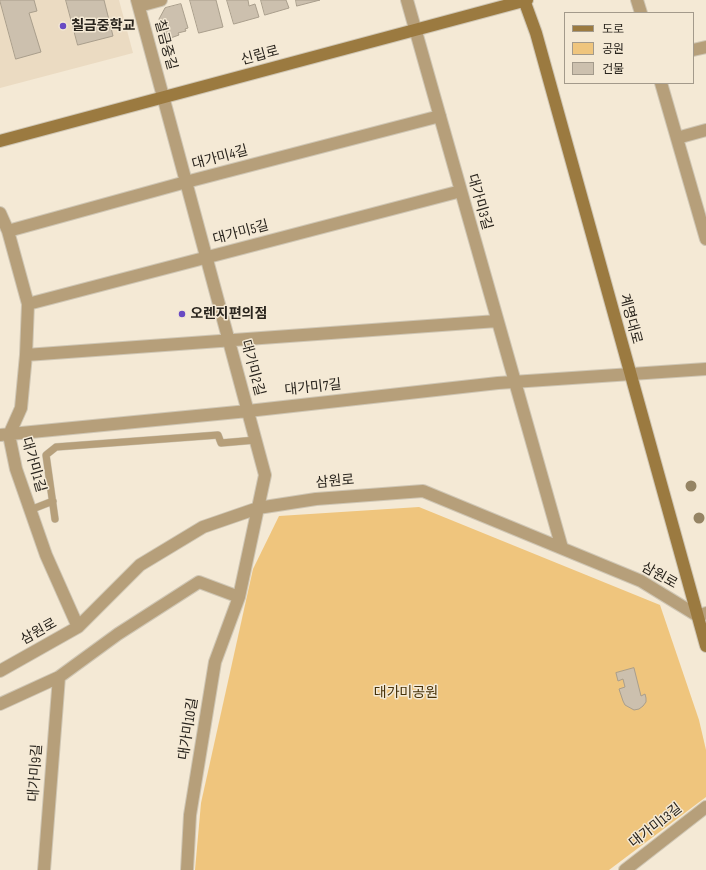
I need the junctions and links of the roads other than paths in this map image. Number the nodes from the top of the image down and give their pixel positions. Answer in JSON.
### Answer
{"nodes":[{"id":1,"x":161,"y":0,"type":"edge"},
{"id":2,"x":407,"y":0,"type":"edge"},
{"id":3,"x":525,"y":0,"type":"edge"},
{"id":4,"x":637,"y":0,"type":"edge"},
{"id":5,"x":138,"y":3,"type":"edge"},
{"id":6,"x":641,"y":12,"type":"edge"},
{"id":7,"x":415,"y":30,"type":"junction"},
{"id":8,"x":706,"y":47,"type":"edge"},
{"id":9,"x":694,"y":50,"type":"edge"},
{"id":10,"x":661,"y":84,"type":"edge"},
{"id":11,"x":163,"y":97,"type":"junction"},
{"id":12,"x":440,"y":116,"type":"junction"},
{"id":13,"x":706,"y":130,"type":"edge"},
{"id":14,"x":677,"y":138,"type":"junction"},
{"id":15,"x":0,"y":140,"type":"edge"},
{"id":16,"x":186,"y":182,"type":"junction"},
{"id":17,"x":461,"y":192,"type":"junction"},
{"id":18,"x":702,"y":209,"type":"edge"},
{"id":19,"x":0,"y":213,"type":"edge"},
{"id":20,"x":8,"y":232,"type":"junction"},
{"id":21,"x":706,"y":239,"type":"edge"},
{"id":22,"x":206,"y":258,"type":"junction"},
{"id":23,"x":28,"y":304,"type":"junction"},
{"id":24,"x":497,"y":321,"type":"junction"},
{"id":25,"x":229,"y":340,"type":"junction"},
{"id":26,"x":26,"y":355,"type":"junction"},
{"id":27,"x":706,"y":369,"type":"edge"},
{"id":28,"x":630,"y":374,"type":"junction"},
{"id":29,"x":515,"y":383,"type":"junction"},
{"id":30,"x":248,"y":411,"type":"junction"},
{"id":31,"x":4,"y":435,"type":"edge"},
{"id":32,"x":256,"y":440,"type":"junction"},
{"id":33,"x":53,"y":501,"type":"junction"},
{"id":34,"x":258,"y":508,"type":"junction"},
{"id":35,"x":30,"y":510,"type":"junction"},
{"id":36,"x":55,"y":519,"type":"dead end"},
{"id":37,"x":562,"y":548,"type":"junction"},
{"id":38,"x":239,"y":597,"type":"junction"},
{"id":39,"x":702,"y":614,"type":"edge"},
{"id":40,"x":78,"y":628,"type":"junction"},
{"id":41,"x":706,"y":646,"type":"edge"},
{"id":42,"x":0,"y":672,"type":"edge"},
{"id":43,"x":59,"y":677,"type":"junction"},
{"id":44,"x":0,"y":704,"type":"edge"},
{"id":45,"x":706,"y":806,"type":"edge"},
{"id":46,"x":44,"y":870,"type":"edge"},
{"id":47,"x":187,"y":870,"type":"edge"},
{"id":48,"x":625,"y":870,"type":"edge"}],
"edges":[{"from":1,"to":5,"type":"street"},
{"from":2,"to":7,"type":"street","name":"대가미3길"},
{"from":3,"to":7,"type":"street","name":"신립로"},
{"from":3,"to":28,"type":"street","name":"계명대로"},
{"from":4,"to":6,"type":"street"},
{"from":5,"to":11,"type":"street","name":"칠금중길"},
{"from":7,"to":11,"type":"street","name":"신립로"},
{"from":7,"to":12,"type":"street","name":"대가미3길"},
{"from":8,"to":9,"type":"street"},
{"from":10,"to":14,"type":"street"},
{"from":11,"to":15,"type":"street","name":"신립로"},
{"from":11,"to":16,"type":"street","name":"대가미2길"},
{"from":12,"to":16,"type":"street","name":"대가미4길"},
{"from":12,"to":17,"type":"street","name":"대가미3길"},
{"from":13,"to":14,"type":"street"},
{"from":14,"to":18,"type":"street"},
{"from":16,"to":20,"type":"street","name":"대가미4길"},
{"from":16,"to":22,"type":"street","name":"대가미2길"},
{"from":17,"to":22,"type":"street","name":"대가미5길"},
{"from":17,"to":24,"type":"street","name":"대가미3길"},
{"from":18,"to":21,"type":"street"},
{"from":19,"to":20,"type":"street","name":"대가미1길"},
{"from":20,"to":23,"type":"street","name":"대가미1길"},
{"from":22,"to":23,"type":"street","name":"대가미5길"},
{"from":22,"to":25,"type":"street","name":"대가미2길"},
{"from":23,"to":26,"type":"street","name":"대가미1길"},
{"from":24,"to":25,"type":"street"},
{"from":24,"to":29,"type":"street","name":"대가미3길"},
{"from":25,"to":26,"type":"street"},
{"from":25,"to":30,"type":"street","name":"대가미2길"},
{"from":26,"to":31,"type":"street","name":"대가미1길"},
{"from":27,"to":28,"type":"street","name":"대가미7길"},
{"from":28,"to":29,"type":"street","name":"대가미7길"},
{"from":28,"to":39,"type":"street","name":"계명대로"},
{"from":29,"to":30,"type":"street","name":"대가미7길"},
{"from":29,"to":37,"type":"street","name":"대가미3길"},
{"from":30,"to":31,"type":"street","name":"대가미7길"},
{"from":30,"to":32,"type":"street","name":"대가미2길"},
{"from":31,"to":35,"type":"street","name":"대가미1길"},
{"from":32,"to":33,"type":"lane"},
{"from":32,"to":34,"type":"street","name":"대가미2길"},
{"from":33,"to":35,"type":"lane"},
{"from":33,"to":36,"type":"lane"},
{"from":34,"to":37,"type":"street","name":"삼원로"},
{"from":34,"to":38,"type":"street","name":"대가미10길"},
{"from":34,"to":40,"type":"street","name":"삼원로"},
{"from":35,"to":40,"type":"street","name":"대가미1길"},
{"from":37,"to":39,"type":"street","name":"삼원로"},
{"from":38,"to":43,"type":"street"},
{"from":38,"to":47,"type":"street","name":"대가미10길"},
{"from":39,"to":41,"type":"street","name":"계명대로"},
{"from":40,"to":42,"type":"street","name":"삼원로"},
{"from":43,"to":44,"type":"street"},
{"from":43,"to":46,"type":"street","name":"대가미9길"},
{"from":45,"to":48,"type":"street","name":"대가미13길"}]}
